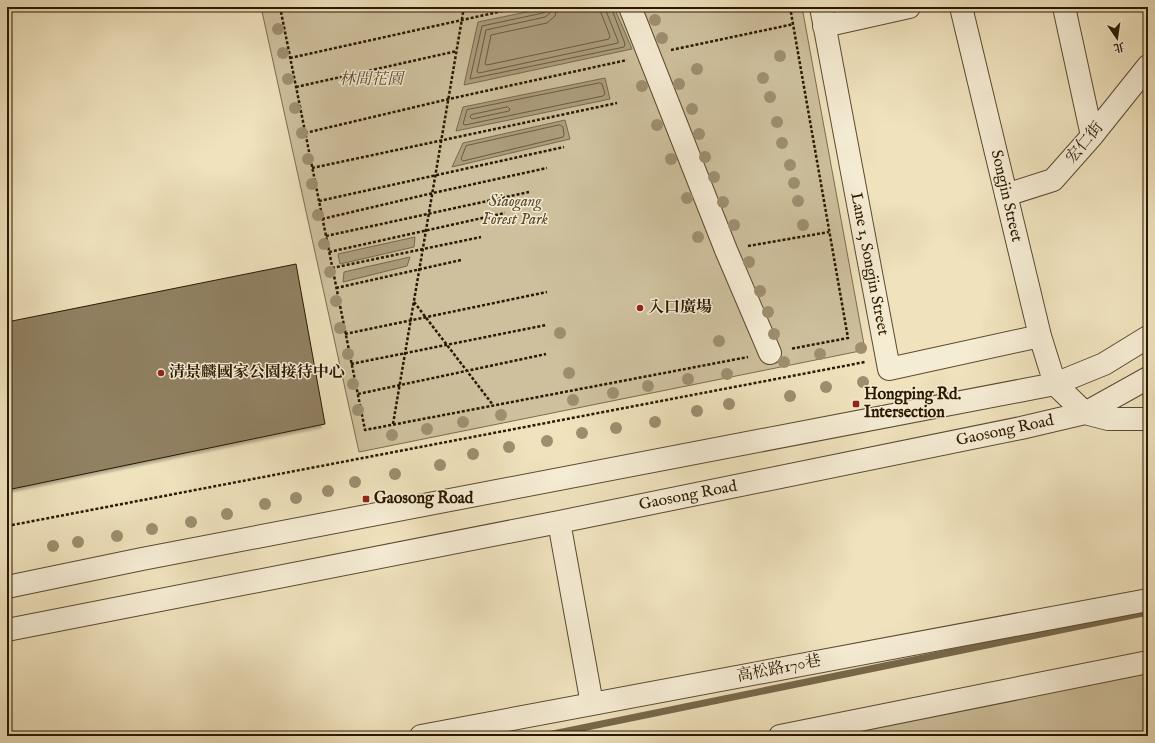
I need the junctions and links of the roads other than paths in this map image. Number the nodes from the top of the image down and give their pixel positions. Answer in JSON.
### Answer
{"nodes":[{"id":1,"x":630,"y":7,"type":"edge"},
{"id":2,"x":908,"y":7,"type":"edge"},
{"id":3,"x":961,"y":7,"type":"edge"},
{"id":4,"x":1064,"y":7,"type":"edge"},
{"id":5,"x":823,"y":17,"type":"edge"},
{"id":6,"x":1148,"y":66,"type":"edge"},
{"id":7,"x":1092,"y":136,"type":"junction"},
{"id":8,"x":1006,"y":195,"type":"junction"},
{"id":9,"x":1040,"y":336,"type":"junction"},
{"id":10,"x":1148,"y":337,"type":"edge"},
{"id":11,"x":770,"y":353,"type":"road end"},
{"id":12,"x":1148,"y":378,"type":"edge"},
{"id":13,"x":1055,"y":384,"type":"junction"},
{"id":14,"x":1086,"y":413,"type":"junction"},
{"id":15,"x":1148,"y":418,"type":"edge"},
{"id":16,"x":559,"y":522,"type":"junction"},
{"id":17,"x":7,"y":587,"type":"edge"},
{"id":18,"x":1148,"y":600,"type":"edge"},
{"id":19,"x":7,"y":630,"type":"edge"},
{"id":20,"x":1148,"y":662,"type":"edge"},
{"id":21,"x":592,"y":704,"type":"junction"},
{"id":22,"x":421,"y":736,"type":"edge"},
{"id":23,"x":780,"y":736,"type":"edge"}],
"edges":[{"from":1,"to":11,"type":"street"},
{"from":2,"to":5,"type":"street"},
{"from":3,"to":8,"type":"street","name":"Songjin Street"},
{"from":4,"to":7,"type":"street"},
{"from":5,"to":9,"type":"street","name":"Lane 1, Songjin Street"},
{"from":6,"to":7,"type":"street","name":"宏仁街"},
{"from":7,"to":8,"type":"street","name":"宏仁街"},
{"from":8,"to":9,"type":"street","name":"Songjin Street"},
{"from":9,"to":13,"type":"street","name":"Songjin Street"},
{"from":10,"to":13,"type":"street"},
{"from":12,"to":14,"type":"street"},
{"from":13,"to":14,"type":"street"},
{"from":13,"to":17,"type":"street"},
{"from":14,"to":15,"type":"street"},
{"from":14,"to":16,"type":"street","name":"Gaosong Road"},
{"from":16,"to":19,"type":"street","name":"Gaosong Road"},
{"from":16,"to":21,"type":"street"},
{"from":18,"to":21,"type":"street","name":"高松路170巷"},
{"from":20,"to":23,"type":"street"},
{"from":21,"to":22,"type":"street","name":"高松路170巷"}]}
